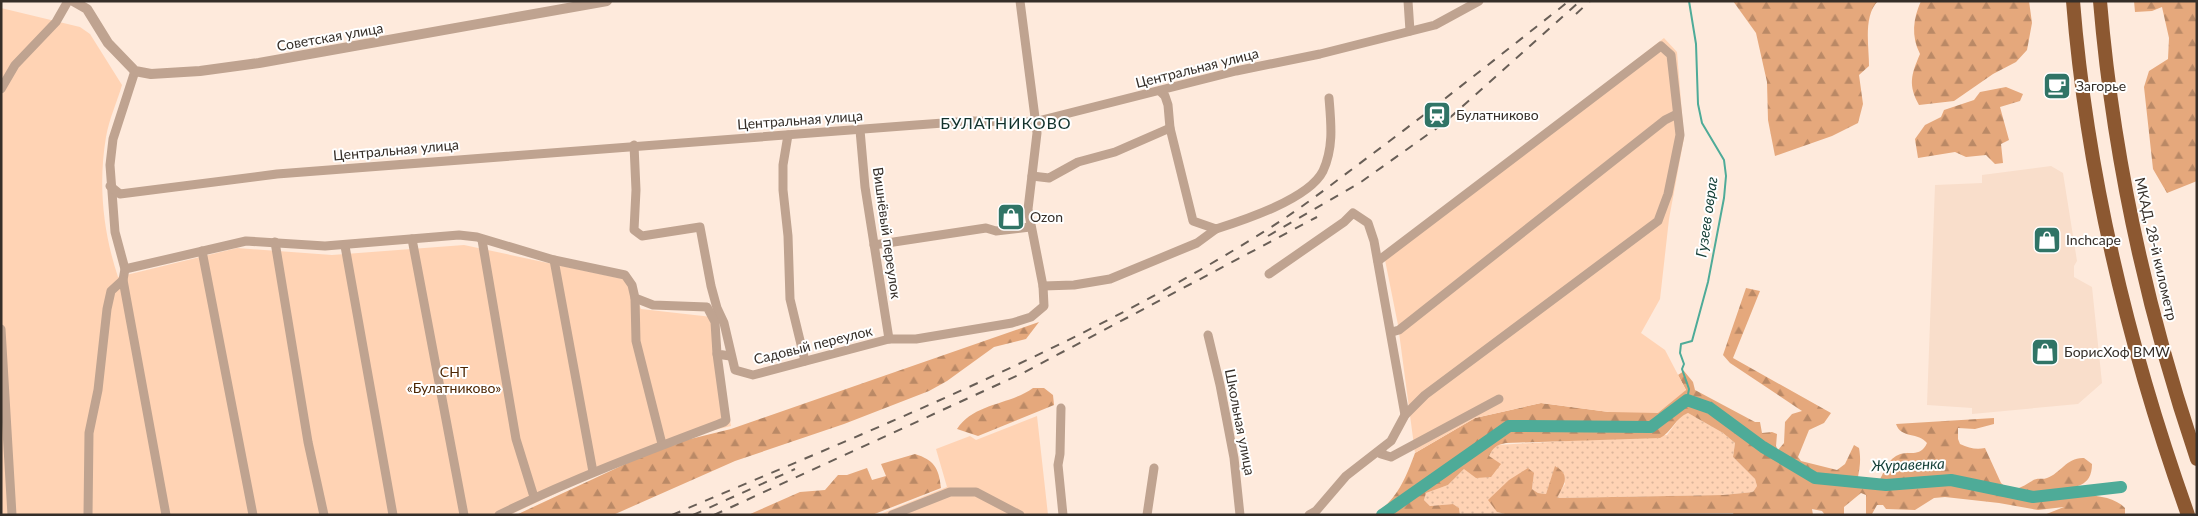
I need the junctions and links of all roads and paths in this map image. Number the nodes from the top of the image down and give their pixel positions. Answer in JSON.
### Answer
{"nodes":[{"id":1,"x":68,"y":1,"type":"edge"},
{"id":2,"x":73,"y":1,"type":"edge"},
{"id":3,"x":607,"y":1,"type":"edge"},
{"id":4,"x":1020,"y":1,"type":"edge"},
{"id":5,"x":1408,"y":1,"type":"edge"},
{"id":6,"x":1479,"y":1,"type":"edge"},
{"id":7,"x":2073,"y":1,"type":"edge"},
{"id":8,"x":2100,"y":1,"type":"edge"},
{"id":9,"x":1410,"y":31,"type":"junction"},
{"id":10,"x":135,"y":71,"type":"junction"},
{"id":11,"x":1,"y":89,"type":"edge"},
{"id":12,"x":1160,"y":91,"type":"junction"},
{"id":13,"x":1329,"y":98,"type":"dead end"},
{"id":14,"x":1677,"y":114,"type":"junction"},
{"id":15,"x":1034,"y":122,"type":"junction"},
{"id":16,"x":1170,"y":128,"type":"junction"},
{"id":17,"x":860,"y":130,"type":"junction"},
{"id":18,"x":788,"y":135,"type":"junction"},
{"id":19,"x":634,"y":145,"type":"junction"},
{"id":20,"x":1032,"y":176,"type":"junction"},
{"id":21,"x":110,"y":186,"type":"junction"},
{"id":22,"x":1030,"y":227,"type":"junction"},
{"id":23,"x":1216,"y":229,"type":"junction"},
{"id":24,"x":412,"y":239,"type":"junction"},
{"id":25,"x":482,"y":240,"type":"junction"},
{"id":26,"x":275,"y":242,"type":"junction"},
{"id":27,"x":874,"y":245,"type":"junction"},
{"id":28,"x":345,"y":246,"type":"junction"},
{"id":29,"x":202,"y":251,"type":"junction"},
{"id":30,"x":554,"y":260,"type":"junction"},
{"id":31,"x":1378,"y":262,"type":"junction"},
{"id":32,"x":125,"y":269,"type":"junction"},
{"id":33,"x":1269,"y":274,"type":"dead end"},
{"id":34,"x":123,"y":280,"type":"junction"},
{"id":35,"x":1043,"y":286,"type":"junction"},
{"id":36,"x":635,"y":298,"type":"junction"},
{"id":37,"x":1,"y":329,"type":"edge"},
{"id":38,"x":1392,"y":332,"type":"junction"},
{"id":39,"x":1208,"y":335,"type":"dead end"},
{"id":40,"x":889,"y":339,"type":"junction"},
{"id":41,"x":717,"y":354,"type":"junction"},
{"id":42,"x":730,"y":356,"type":"junction"},
{"id":43,"x":805,"y":361,"type":"junction"},
{"id":44,"x":1500,"y":399,"type":"dead end"},
{"id":45,"x":1061,"y":408,"type":"dead end"},
{"id":46,"x":1405,"y":415,"type":"junction"},
{"id":47,"x":662,"y":444,"type":"junction"},
{"id":48,"x":1382,"y":450,"type":"junction"},
{"id":49,"x":2197,"y":459,"type":"edge"},
{"id":50,"x":1154,"y":468,"type":"dead end"},
{"id":51,"x":593,"y":472,"type":"junction"},
{"id":52,"x":534,"y":498,"type":"junction"},
{"id":53,"x":12,"y":515,"type":"edge"},
{"id":54,"x":88,"y":515,"type":"edge"},
{"id":55,"x":166,"y":515,"type":"edge"},
{"id":56,"x":253,"y":515,"type":"edge"},
{"id":57,"x":324,"y":515,"type":"edge"},
{"id":58,"x":393,"y":515,"type":"edge"},
{"id":59,"x":464,"y":515,"type":"edge"},
{"id":60,"x":499,"y":515,"type":"edge"},
{"id":61,"x":892,"y":515,"type":"edge"},
{"id":62,"x":1020,"y":515,"type":"edge"},
{"id":63,"x":1063,"y":515,"type":"edge"},
{"id":64,"x":1147,"y":515,"type":"edge"},
{"id":65,"x":1240,"y":515,"type":"edge"},
{"id":66,"x":1308,"y":515,"type":"edge"},
{"id":67,"x":2188,"y":515,"type":"edge"}],
"edges":[{"from":1,"to":11,"type":"street"},
{"from":2,"to":10,"type":"street"},
{"from":3,"to":10,"type":"street","name":"Советская улица"},
{"from":4,"to":15,"type":"street"},
{"from":5,"to":9,"type":"street"},
{"from":6,"to":9,"type":"street","name":"Центральная улица"},
{"from":7,"to":67,"type":"highway"},
{"from":8,"to":49,"type":"highway","name":"МКАД, 28-й километр"},
{"from":9,"to":12,"type":"street","name":"Центральная улица"},
{"from":10,"to":21,"type":"street"},
{"from":12,"to":15,"type":"street","name":"Центральная улица"},
{"from":12,"to":16,"type":"street"},
{"from":13,"to":23,"type":"street"},
{"from":14,"to":31,"type":"street"},
{"from":14,"to":38,"type":"street"},
{"from":14,"to":46,"type":"street"},
{"from":15,"to":17,"type":"street","name":"Центральная улица"},
{"from":15,"to":20,"type":"street"},
{"from":16,"to":20,"type":"street"},
{"from":16,"to":23,"type":"street"},
{"from":17,"to":18,"type":"street","name":"Центральная улица"},
{"from":17,"to":27,"type":"street","name":"Вишнёвый переулок"},
{"from":18,"to":19,"type":"street","name":"Центральная улица"},
{"from":18,"to":43,"type":"street"},
{"from":19,"to":21,"type":"street","name":"Центральная улица"},
{"from":19,"to":42,"type":"street","name":"Садовый переулок"},
{"from":20,"to":22,"type":"street"},
{"from":21,"to":32,"type":"street"},
{"from":22,"to":27,"type":"street"},
{"from":22,"to":35,"type":"street"},
{"from":23,"to":35,"type":"street"},
{"from":24,"to":25,"type":"street"},
{"from":24,"to":28,"type":"street"},
{"from":24,"to":59,"type":"street"},
{"from":25,"to":30,"type":"street"},
{"from":25,"to":52,"type":"street"},
{"from":26,"to":28,"type":"street"},
{"from":26,"to":29,"type":"street"},
{"from":26,"to":57,"type":"street"},
{"from":27,"to":40,"type":"street","name":"Вишнёвый переулок"},
{"from":28,"to":58,"type":"street"},
{"from":29,"to":32,"type":"street"},
{"from":29,"to":56,"type":"street"},
{"from":30,"to":36,"type":"street"},
{"from":30,"to":51,"type":"street"},
{"from":31,"to":33,"type":"street"},
{"from":31,"to":38,"type":"street"},
{"from":32,"to":34,"type":"street"},
{"from":34,"to":54,"type":"street"},
{"from":34,"to":55,"type":"street"},
{"from":35,"to":40,"type":"street","name":"Садовый переулок"},
{"from":36,"to":41,"type":"street"},
{"from":36,"to":47,"type":"street"},
{"from":37,"to":53,"type":"street"},
{"from":38,"to":46,"type":"street"},
{"from":39,"to":65,"type":"street","name":"Школьная улица"},
{"from":40,"to":43,"type":"street","name":"Садовый переулок"},
{"from":41,"to":42,"type":"street"},
{"from":41,"to":47,"type":"street"},
{"from":42,"to":43,"type":"street","name":"Садовый переулок"},
{"from":44,"to":48,"type":"street"},
{"from":45,"to":63,"type":"street"},
{"from":46,"to":48,"type":"street"},
{"from":47,"to":51,"type":"street"},
{"from":48,"to":66,"type":"street"},
{"from":50,"to":64,"type":"street"},
{"from":51,"to":52,"type":"street"},
{"from":52,"to":60,"type":"street"},
{"from":61,"to":62,"type":"street"}]}
